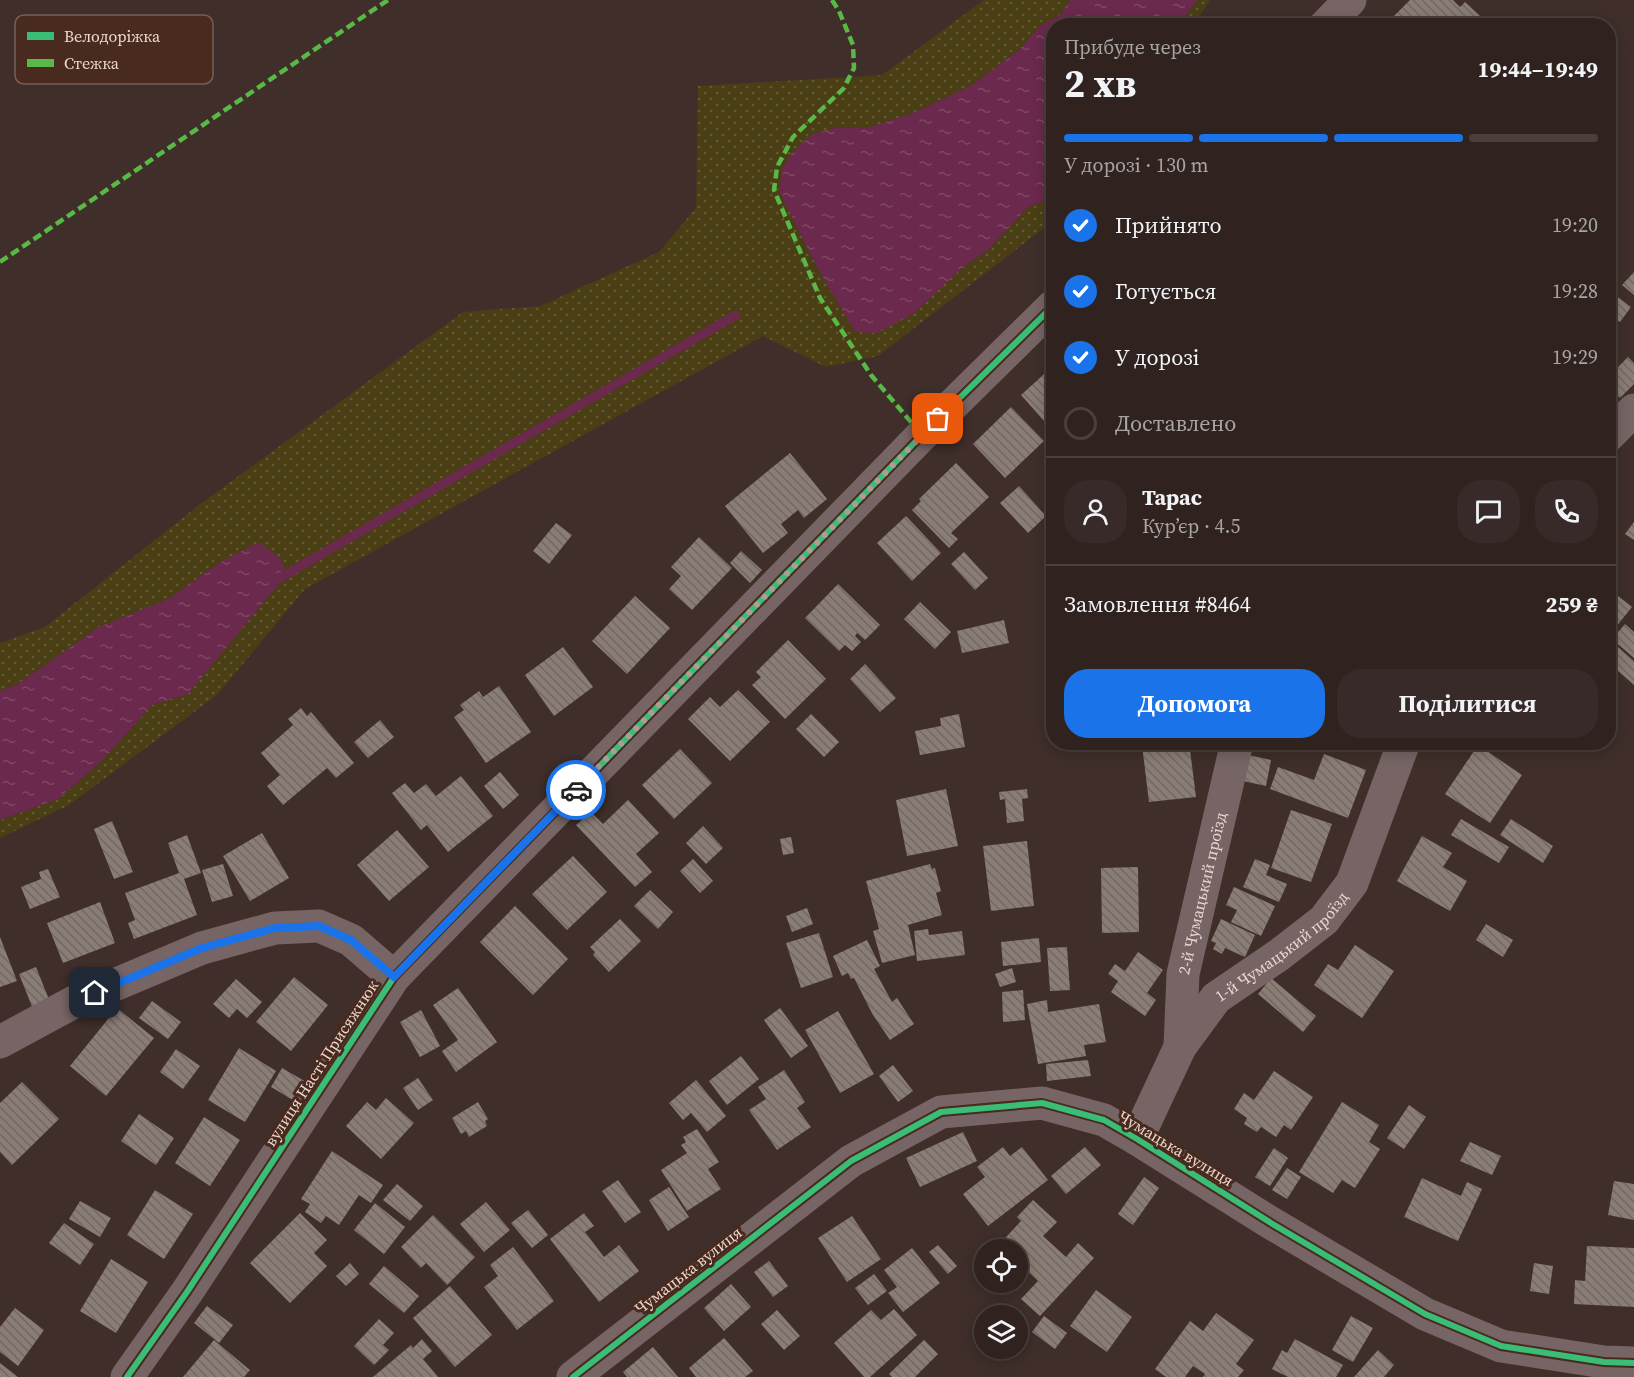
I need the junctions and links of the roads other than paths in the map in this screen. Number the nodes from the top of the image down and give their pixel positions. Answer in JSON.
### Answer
{"nodes":[{"id":1,"x":1350,"y":0,"type":"edge"},
{"id":2,"x":1333,"y":18,"type":"edge"},
{"id":3,"x":1046,"y":313,"type":"edge"},
{"id":4,"x":1634,"y":410,"type":"edge"},
{"id":5,"x":1616,"y":428,"type":"edge"},
{"id":6,"x":1235,"y":750,"type":"edge"},
{"id":7,"x":1401,"y":750,"type":"edge"},
{"id":8,"x":394,"y":977,"type":"junction"},
{"id":9,"x":0,"y":1042,"type":"edge"},
{"id":10,"x":1180,"y":1047,"type":"junction"},
{"id":11,"x":1137,"y":1139,"type":"junction"},
{"id":12,"x":1634,"y":1363,"type":"edge"},
{"id":13,"x":127,"y":1377,"type":"edge"},
{"id":14,"x":573,"y":1377,"type":"edge"}],
"edges":[{"from":1,"to":2,"type":"street"},
{"from":3,"to":8,"type":"street","name":"вулиця Насті Присяжнюк"},
{"from":4,"to":5,"type":"street"},
{"from":6,"to":10,"type":"street","name":"2-й Чумацький проїзд"},
{"from":7,"to":10,"type":"street","name":"1-й Чумацький проїзд"},
{"from":8,"to":9,"type":"street"},
{"from":8,"to":13,"type":"street","name":"вулиця Насті Присяжнюк"},
{"from":10,"to":11,"type":"street","name":"1-й Чумацький проїзд"},
{"from":11,"to":12,"type":"street","name":"Чумацька вулиця"},
{"from":11,"to":14,"type":"street","name":"Чумацька вулиця"}]}
